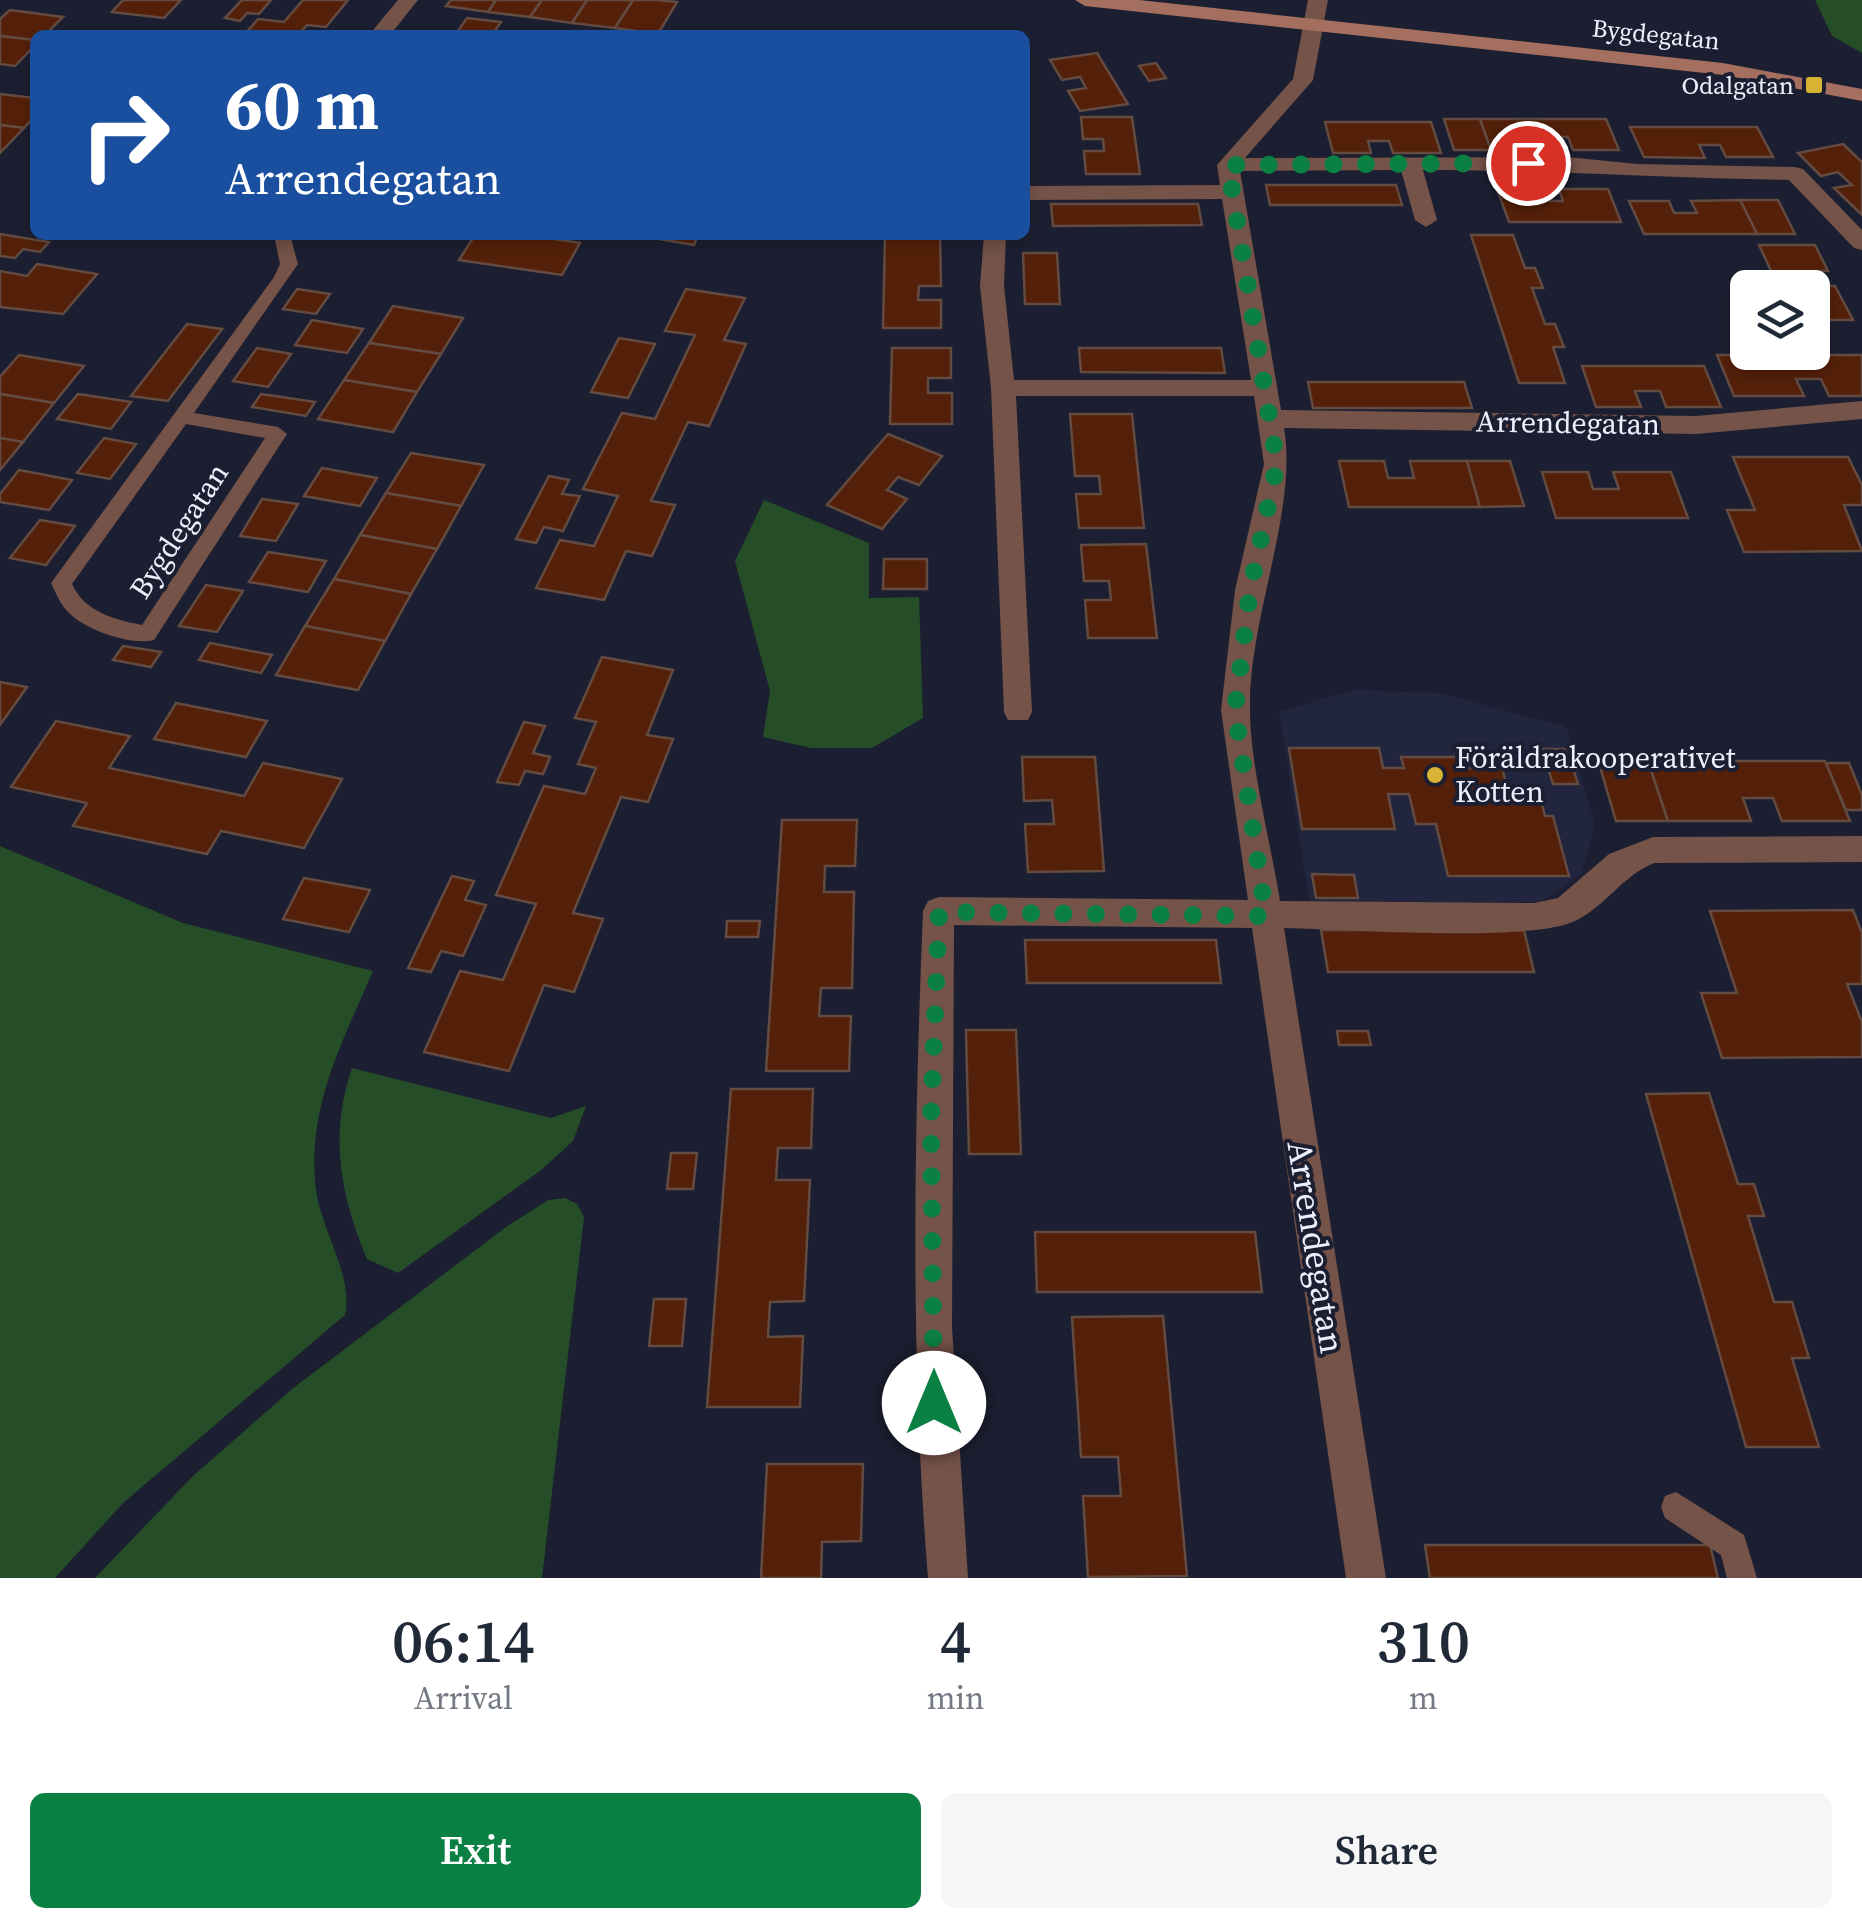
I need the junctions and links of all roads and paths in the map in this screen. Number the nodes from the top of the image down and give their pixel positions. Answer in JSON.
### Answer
{"nodes":[{"id":1,"x":408,"y":0,"type":"edge"},
{"id":2,"x":1085,"y":0,"type":"edge"},
{"id":3,"x":1317,"y":12,"type":"edge"},
{"id":4,"x":383,"y":30,"type":"edge"},
{"id":5,"x":1862,"y":95,"type":"edge"},
{"id":6,"x":1410,"y":164,"type":"junction"},
{"id":7,"x":1230,"y":178,"type":"junction"},
{"id":8,"x":1030,"y":192,"type":"edge"},
{"id":9,"x":1426,"y":220,"type":"dead end"},
{"id":10,"x":283,"y":240,"type":"edge"},
{"id":11,"x":995,"y":240,"type":"edge"},
{"id":12,"x":1862,"y":243,"type":"edge"},
{"id":13,"x":1003,"y":388,"type":"junction"},
{"id":14,"x":1268,"y":388,"type":"junction"},
{"id":15,"x":1862,"y":410,"type":"edge"},
{"id":16,"x":181,"y":417,"type":"junction"},
{"id":17,"x":1272,"y":419,"type":"junction"},
{"id":18,"x":1018,"y":712,"type":"dead end"},
{"id":19,"x":1862,"y":849,"type":"edge"},
{"id":20,"x":1266,"y":916,"type":"junction"},
{"id":21,"x":1676,"y":1507,"type":"dead end"},
{"id":22,"x":948,"y":1578,"type":"edge"},
{"id":23,"x":1366,"y":1578,"type":"edge"},
{"id":24,"x":1742,"y":1578,"type":"edge"}],
"edges":[{"from":1,"to":4,"type":"street"},
{"from":2,"to":3,"type":"street","name":"Bygdegatan"},
{"from":3,"to":5,"type":"street","name":"Bygdegatan"},
{"from":3,"to":7,"type":"street"},
{"from":6,"to":7,"type":"street"},
{"from":6,"to":9,"type":"street"},
{"from":6,"to":12,"type":"street"},
{"from":7,"to":8,"type":"street"},
{"from":7,"to":14,"type":"street","name":"Arrendegatan"},
{"from":10,"to":16,"type":"lane","name":"Bygdegatan"},
{"from":11,"to":13,"type":"street"},
{"from":13,"to":14,"type":"street"},
{"from":13,"to":18,"type":"street"},
{"from":14,"to":17,"type":"street","name":"Arrendegatan"},
{"from":15,"to":17,"type":"street","name":"Arrendegatan"},
{"from":16,"to":16,"type":"lane","name":"Bygdegatan"},
{"from":17,"to":20,"type":"street","name":"Arrendegatan"},
{"from":19,"to":20,"type":"street"},
{"from":20,"to":22,"type":"street"},
{"from":20,"to":23,"type":"street","name":"Arrendegatan"},
{"from":21,"to":24,"type":"lane"}]}
